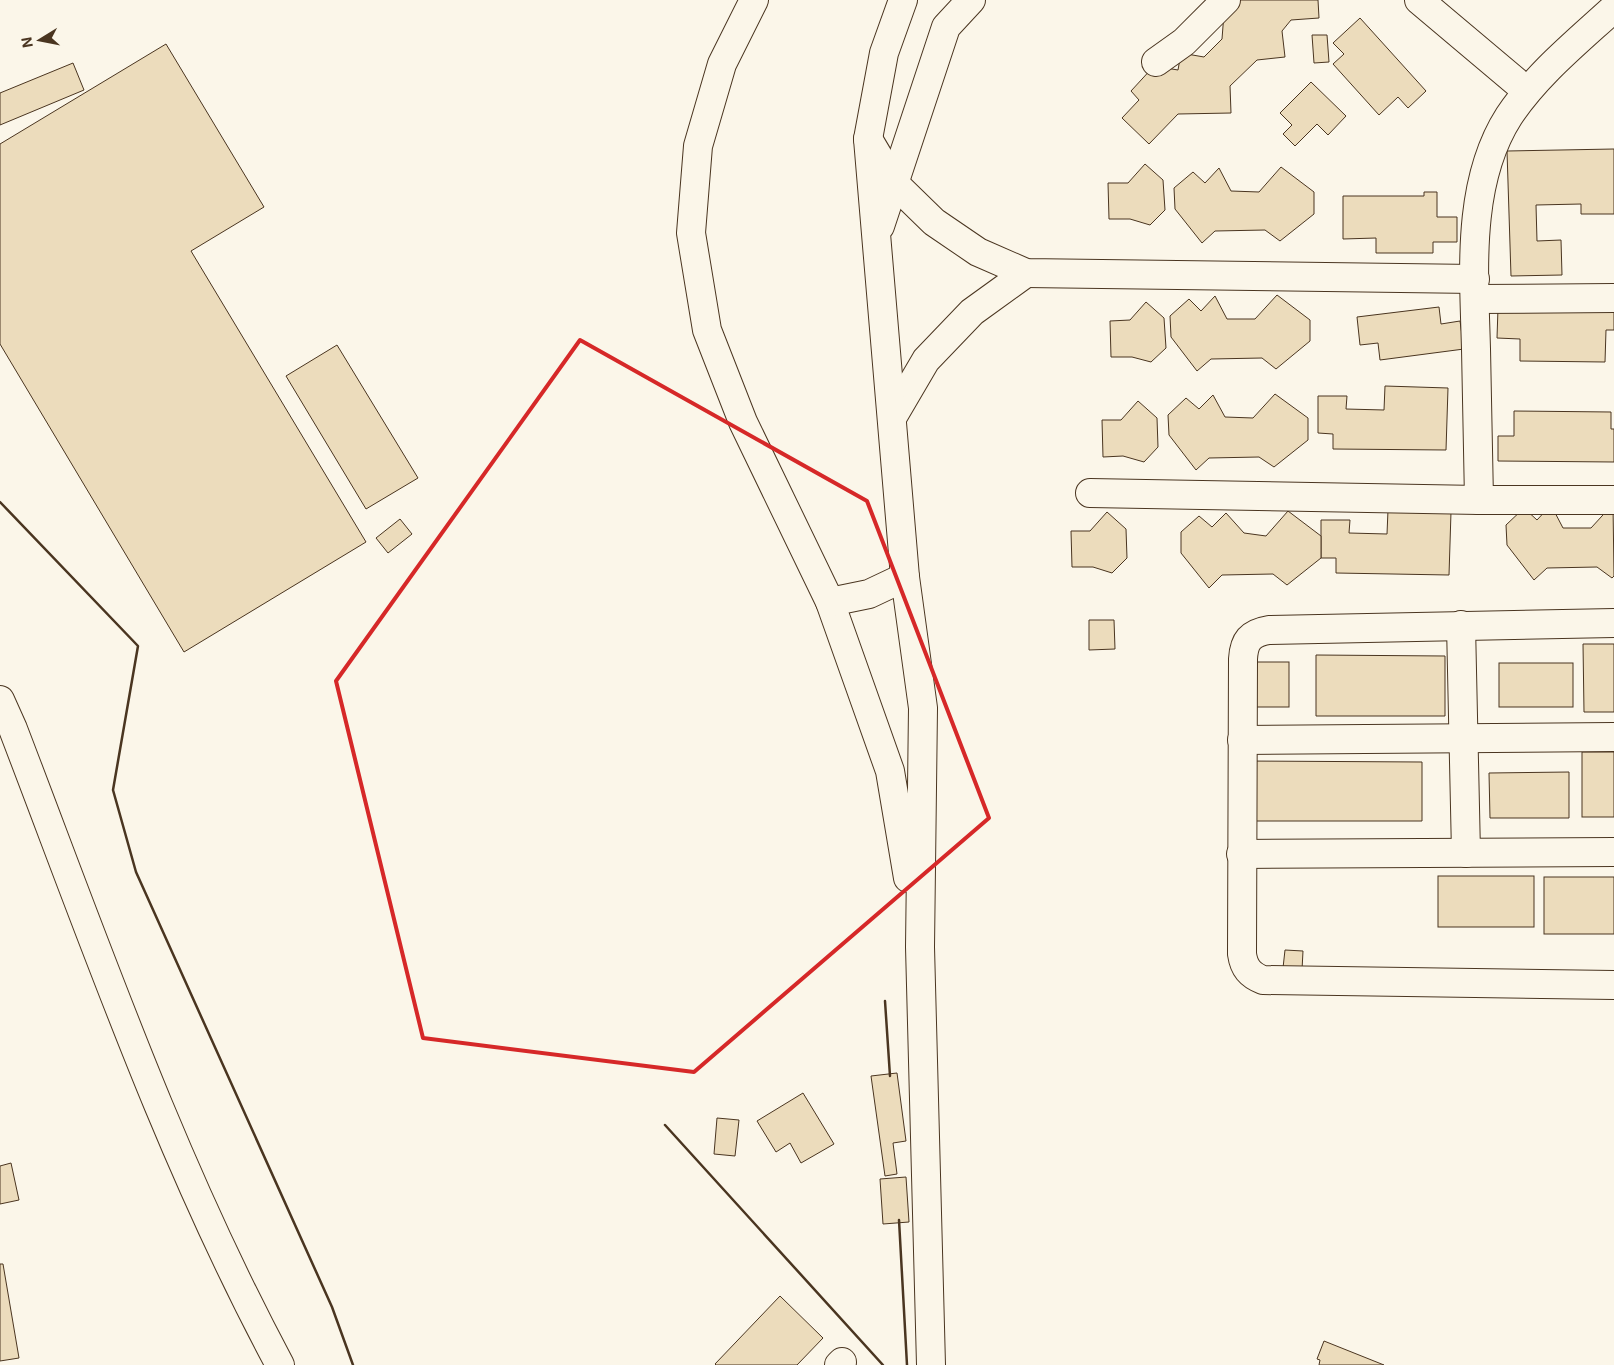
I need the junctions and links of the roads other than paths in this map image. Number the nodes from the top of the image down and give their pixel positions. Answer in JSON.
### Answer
{"nodes":[{"id":1,"x":754,"y":0,"type":"edge"},
{"id":2,"x":903,"y":0,"type":"edge"},
{"id":3,"x":970,"y":0,"type":"edge"},
{"id":4,"x":1226,"y":0,"type":"edge"},
{"id":5,"x":1419,"y":0,"type":"edge"},
{"id":6,"x":1614,"y":8,"type":"edge"},
{"id":7,"x":1156,"y":62,"type":"dead end"},
{"id":8,"x":1527,"y":91,"type":"junction"},
{"id":9,"x":868,"y":140,"type":"junction"},
{"id":10,"x":894,"y":183,"type":"junction"},
{"id":11,"x":876,"y":237,"type":"junction"},
{"id":12,"x":1026,"y":273,"type":"junction"},
{"id":13,"x":1475,"y":289,"type":"junction"},
{"id":14,"x":1614,"y":298,"type":"edge"},
{"id":15,"x":892,"y":418,"type":"junction"},
{"id":16,"x":1090,"y":493,"type":"dead end"},
{"id":17,"x":1479,"y":500,"type":"junction"},
{"id":18,"x":1614,"y":500,"type":"edge"},
{"id":19,"x":905,"y":577,"type":"junction"},
{"id":20,"x":830,"y":602,"type":"junction"},
{"id":21,"x":1614,"y":623,"type":"edge"},
{"id":22,"x":1461,"y":625,"type":"junction"},
{"id":23,"x":0,"y":700,"type":"edge"},
{"id":24,"x":1614,"y":737,"type":"edge"},
{"id":25,"x":1463,"y":738,"type":"junction"},
{"id":26,"x":1242,"y":740,"type":"junction"},
{"id":27,"x":1614,"y":852,"type":"edge"},
{"id":28,"x":1466,"y":853,"type":"junction"},
{"id":29,"x":1241,"y":854,"type":"junction"},
{"id":30,"x":920,"y":947,"type":"junction"},
{"id":31,"x":1614,"y":985,"type":"edge"},
{"id":32,"x":280,"y":1365,"type":"edge"},
{"id":33,"x":931,"y":1365,"type":"edge"}],
"edges":[{"from":1,"to":20,"type":"street"},
{"from":2,"to":9,"type":"street"},
{"from":3,"to":10,"type":"street"},
{"from":4,"to":7,"type":"street"},
{"from":5,"to":8,"type":"street"},
{"from":6,"to":8,"type":"street"},
{"from":8,"to":13,"type":"street"},
{"from":9,"to":10,"type":"street"},
{"from":9,"to":11,"type":"street"},
{"from":10,"to":11,"type":"street"},
{"from":10,"to":12,"type":"street"},
{"from":11,"to":15,"type":"street"},
{"from":12,"to":13,"type":"street"},
{"from":12,"to":15,"type":"street"},
{"from":13,"to":14,"type":"street"},
{"from":13,"to":17,"type":"street"},
{"from":15,"to":19,"type":"street"},
{"from":16,"to":17,"type":"street"},
{"from":17,"to":18,"type":"street"},
{"from":19,"to":20,"type":"street"},
{"from":19,"to":30,"type":"street"},
{"from":20,"to":30,"type":"street"},
{"from":21,"to":22,"type":"street"},
{"from":22,"to":25,"type":"street"},
{"from":22,"to":26,"type":"street"},
{"from":23,"to":32,"type":"street"},
{"from":24,"to":25,"type":"street"},
{"from":25,"to":26,"type":"street"},
{"from":25,"to":28,"type":"street"},
{"from":26,"to":29,"type":"street"},
{"from":27,"to":28,"type":"street"},
{"from":28,"to":29,"type":"street"},
{"from":29,"to":31,"type":"street"},
{"from":30,"to":33,"type":"street"}]}
